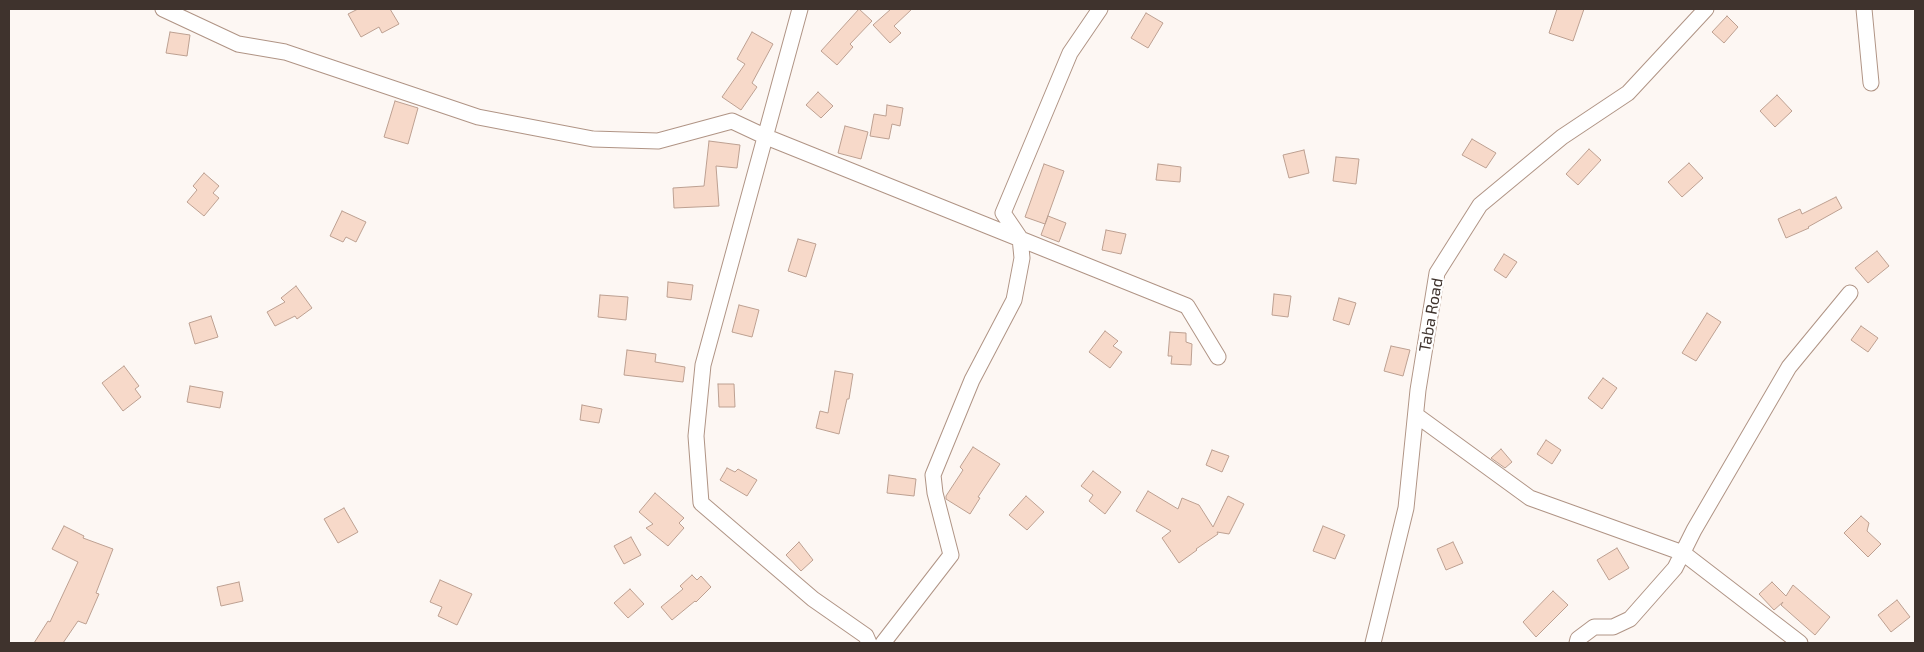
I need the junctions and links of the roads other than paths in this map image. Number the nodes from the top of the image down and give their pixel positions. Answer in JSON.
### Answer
{"nodes":[{"id":1,"x":163,"y":9,"type":"edge"},
{"id":2,"x":800,"y":9,"type":"edge"},
{"id":3,"x":1100,"y":9,"type":"edge"},
{"id":4,"x":1706,"y":9,"type":"edge"},
{"id":5,"x":1864,"y":9,"type":"edge"},
{"id":6,"x":1871,"y":83,"type":"dead end"},
{"id":7,"x":764,"y":136,"type":"junction"},
{"id":8,"x":1020,"y":238,"type":"junction"},
{"id":9,"x":1850,"y":293,"type":"dead end"},
{"id":10,"x":1218,"y":357,"type":"dead end"},
{"id":11,"x":1416,"y":415,"type":"junction"},
{"id":12,"x":1683,"y":553,"type":"junction"},
{"id":13,"x":869,"y":643,"type":"edge"},
{"id":14,"x":883,"y":643,"type":"edge"},
{"id":15,"x":1373,"y":643,"type":"edge"},
{"id":16,"x":1577,"y":643,"type":"edge"},
{"id":17,"x":1800,"y":643,"type":"edge"}],
"edges":[{"from":1,"to":7,"type":"street"},
{"from":2,"to":7,"type":"street"},
{"from":3,"to":8,"type":"street"},
{"from":4,"to":11,"type":"street","name":"Taba Road"},
{"from":5,"to":6,"type":"street"},
{"from":7,"to":8,"type":"street"},
{"from":7,"to":13,"type":"street"},
{"from":8,"to":10,"type":"street"},
{"from":8,"to":14,"type":"street"},
{"from":9,"to":12,"type":"street"},
{"from":11,"to":12,"type":"street"},
{"from":11,"to":15,"type":"street","name":"Taba Road"},
{"from":12,"to":16,"type":"street"},
{"from":12,"to":17,"type":"street"}]}
